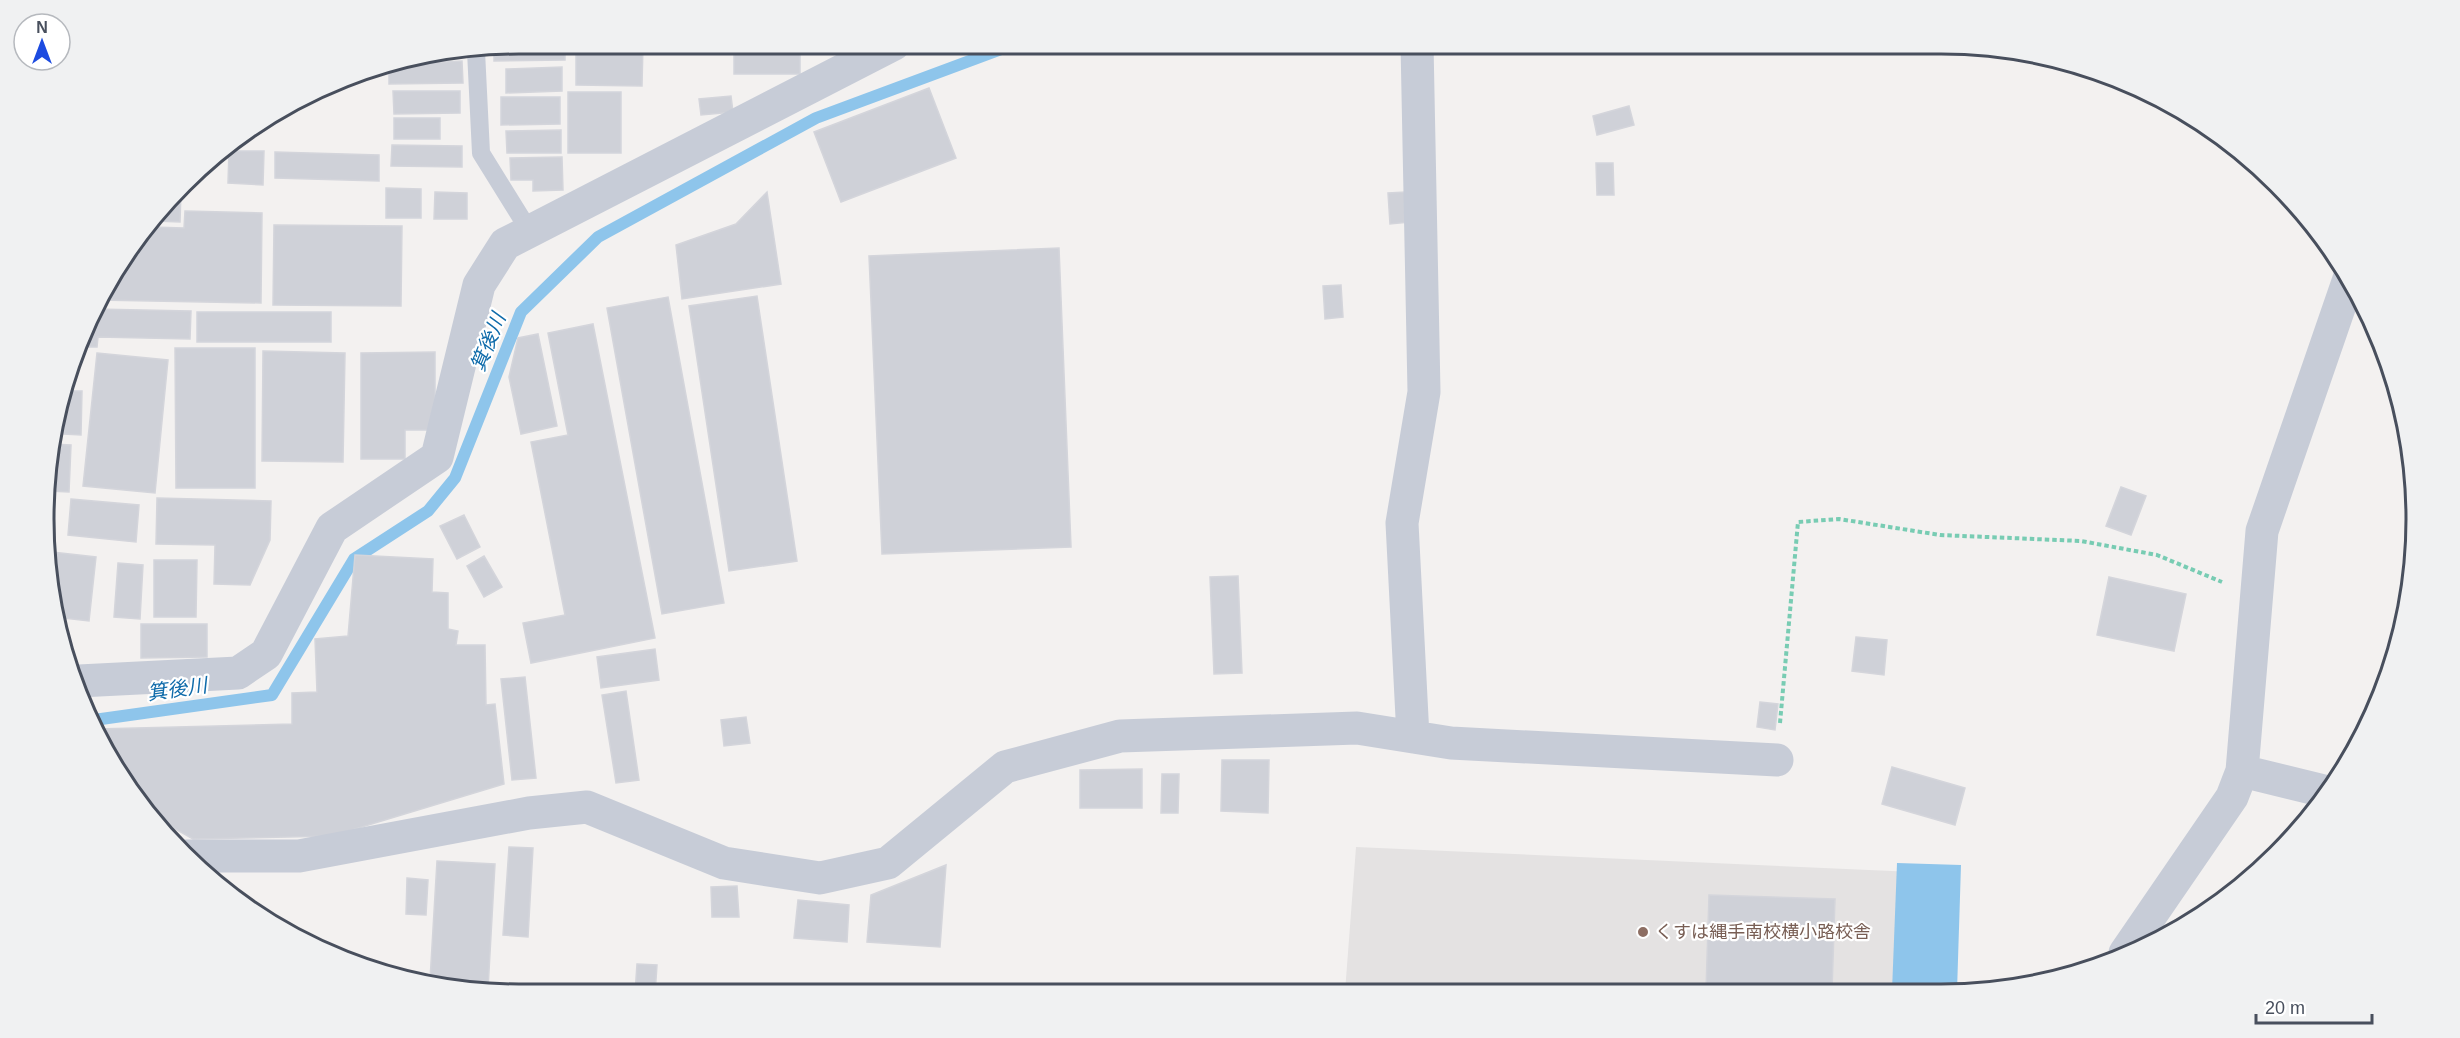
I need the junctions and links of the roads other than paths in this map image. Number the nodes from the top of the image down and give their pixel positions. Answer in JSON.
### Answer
{"nodes":[{"id":1,"x":875,"y":54,"type":"edge"},
{"id":2,"x":1417,"y":54,"type":"edge"},
{"id":3,"x":476,"y":56,"type":"edge"},
{"id":4,"x":530,"y":232,"type":"junction"},
{"id":5,"x":2345,"y":290,"type":"edge"},
{"id":6,"x":83,"y":681,"type":"edge"},
{"id":7,"x":1413,"y":737,"type":"junction"},
{"id":8,"x":1777,"y":760,"type":"road end"},
{"id":9,"x":2242,"y":771,"type":"junction"},
{"id":10,"x":2319,"y":790,"type":"edge"},
{"id":11,"x":197,"y":855,"type":"edge"},
{"id":12,"x":2132,"y":943,"type":"edge"}],
"edges":[{"from":1,"to":4,"type":"street"},
{"from":2,"to":7,"type":"street"},
{"from":3,"to":4,"type":"lane"},
{"from":4,"to":6,"type":"street"},
{"from":5,"to":9,"type":"street"},
{"from":7,"to":8,"type":"street"},
{"from":7,"to":11,"type":"street"},
{"from":9,"to":10,"type":"street"},
{"from":9,"to":12,"type":"street"}]}
